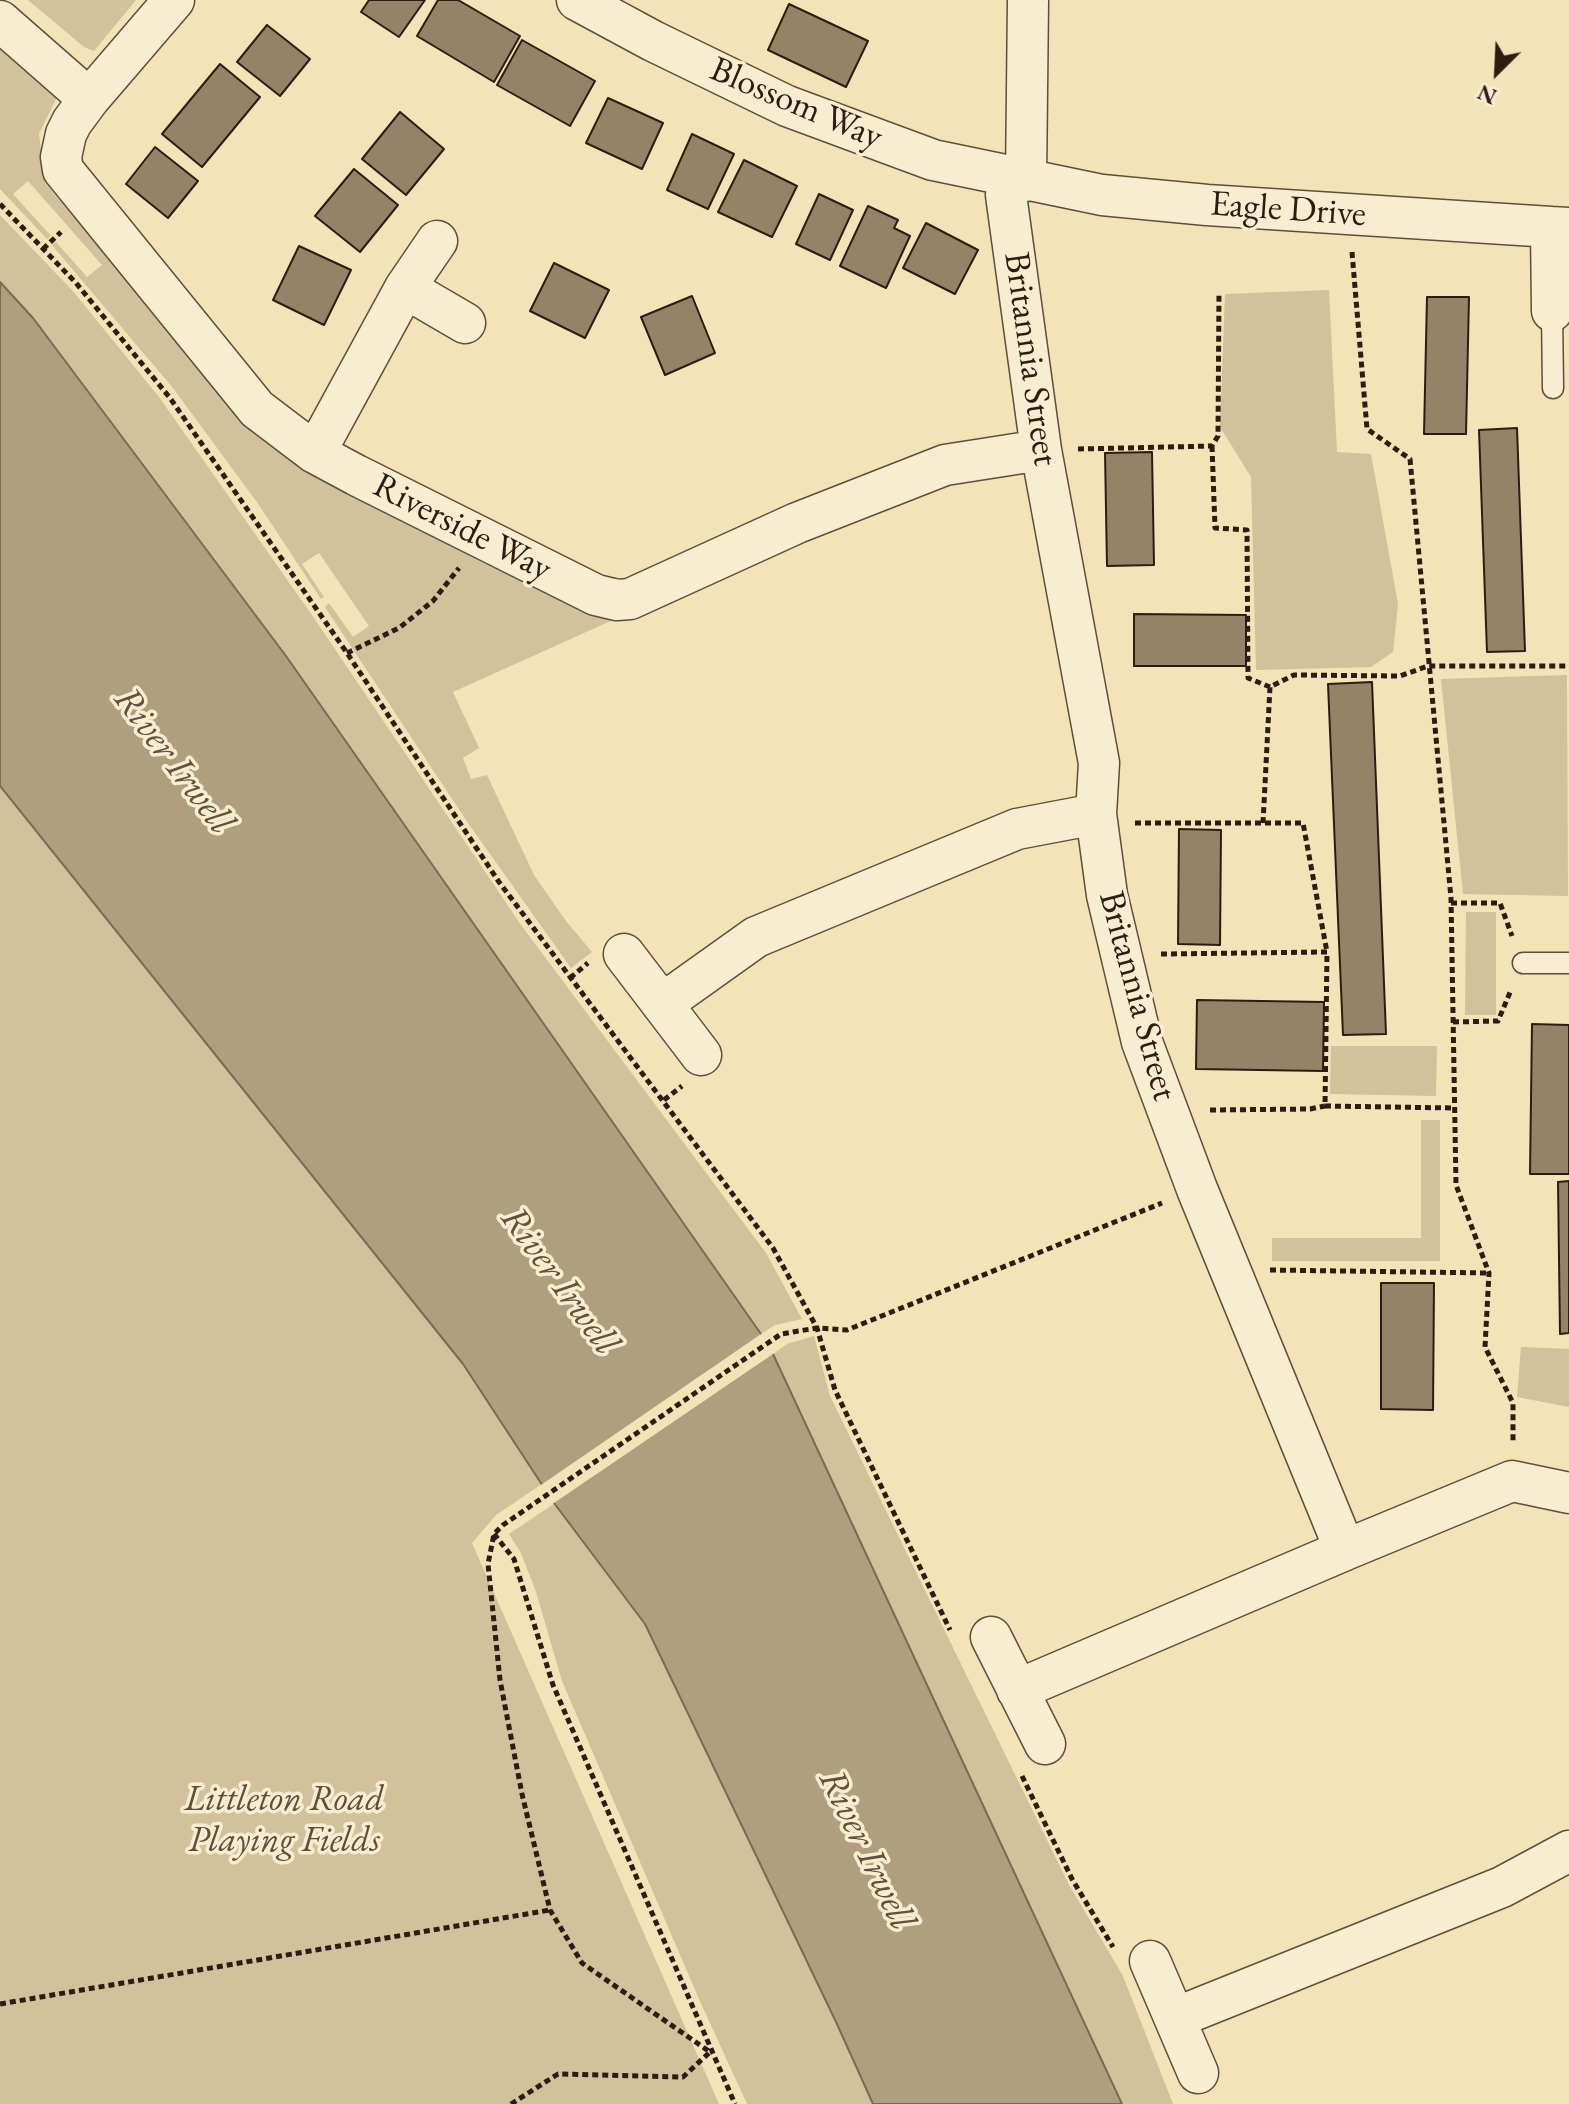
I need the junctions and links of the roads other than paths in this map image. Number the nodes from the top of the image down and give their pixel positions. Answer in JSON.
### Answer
{"nodes":[{"id":1,"x":174,"y":0,"type":"edge"},
{"id":2,"x":577,"y":0,"type":"edge"},
{"id":3,"x":1028,"y":0,"type":"edge"},
{"id":4,"x":0,"y":21,"type":"edge"},
{"id":5,"x":89,"y":99,"type":"junction"},
{"id":6,"x":1017,"y":179,"type":"junction"},
{"id":7,"x":1560,"y":228,"type":"edge"},
{"id":8,"x":437,"y":241,"type":"dead end"},
{"id":9,"x":405,"y":288,"type":"junction"},
{"id":10,"x":1552,"y":311,"type":"joint"},
{"id":11,"x":465,"y":323,"type":"dead end"},
{"id":12,"x":1553,"y":388,"type":"dead end"},
{"id":13,"x":1041,"y":450,"type":"junction"},
{"id":14,"x":315,"y":453,"type":"junction"},
{"id":15,"x":1096,"y":819,"type":"junction"},
{"id":16,"x":624,"y":954,"type":"dead end"},
{"id":17,"x":1523,"y":963,"type":"road end"},
{"id":18,"x":1569,"y":963,"type":"edge"},
{"id":19,"x":662,"y":1004,"type":"junction"},
{"id":20,"x":701,"y":1055,"type":"dead end"},
{"id":21,"x":1569,"y":1493,"type":"edge"},
{"id":22,"x":1345,"y":1550,"type":"junction"},
{"id":23,"x":991,"y":1637,"type":"dead end"},
{"id":24,"x":1017,"y":1690,"type":"junction"},
{"id":25,"x":1045,"y":1744,"type":"dead end"},
{"id":26,"x":1569,"y":1851,"type":"edge"},
{"id":27,"x":1150,"y":1961,"type":"dead end"},
{"id":28,"x":1175,"y":2018,"type":"junction"},
{"id":29,"x":1198,"y":2073,"type":"dead end"}],
"edges":[{"from":1,"to":5,"type":"street","name":"Riverside Way"},
{"from":2,"to":6,"type":"street","name":"Blossom Way"},
{"from":3,"to":6,"type":"street","name":"Britannia Street"},
{"from":4,"to":5,"type":"street"},
{"from":5,"to":14,"type":"street","name":"Riverside Way"},
{"from":6,"to":7,"type":"street","name":"Eagle Drive"},
{"from":6,"to":13,"type":"street","name":"Britannia Street"},
{"from":7,"to":10,"type":"street","name":"Eagle Drive"},
{"from":8,"to":9,"type":"street"},
{"from":9,"to":11,"type":"street"},
{"from":9,"to":14,"type":"street"},
{"from":10,"to":12,"type":"lane"},
{"from":13,"to":14,"type":"street","name":"Riverside Way"},
{"from":13,"to":15,"type":"street","name":"Britannia Street"},
{"from":15,"to":19,"type":"street"},
{"from":15,"to":22,"type":"street","name":"Britannia Street"},
{"from":16,"to":19,"type":"street"},
{"from":17,"to":18,"type":"lane"},
{"from":19,"to":20,"type":"street"},
{"from":21,"to":22,"type":"street"},
{"from":22,"to":24,"type":"street"},
{"from":23,"to":24,"type":"street"},
{"from":24,"to":25,"type":"street"},
{"from":26,"to":28,"type":"street"},
{"from":27,"to":28,"type":"street"},
{"from":28,"to":29,"type":"street"}]}
